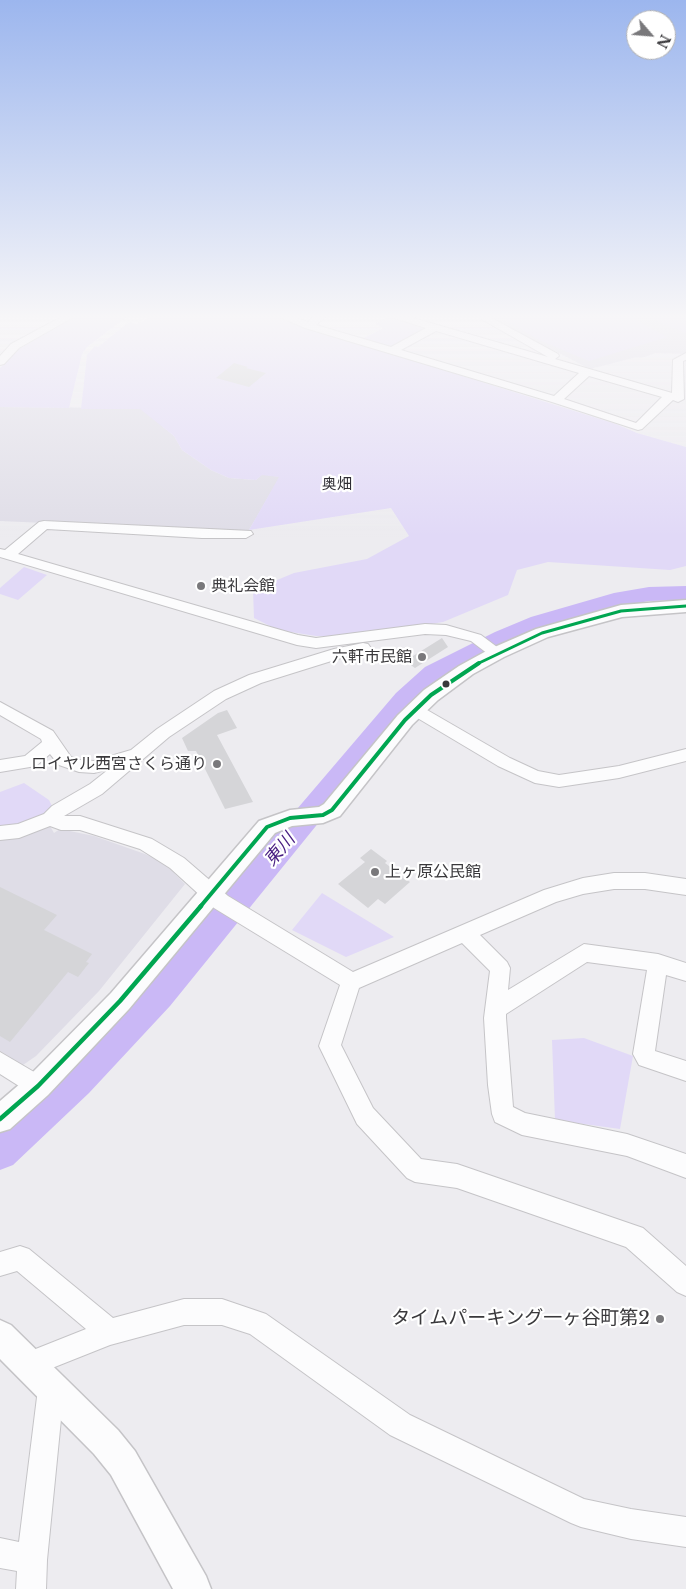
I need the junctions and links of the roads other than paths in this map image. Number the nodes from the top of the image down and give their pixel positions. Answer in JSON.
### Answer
{"nodes":[{"id":1,"x":521,"y":389,"type":"edge"},
{"id":2,"x":568,"y":389,"type":"edge"},
{"id":3,"x":643,"y":389,"type":"edge"},
{"id":4,"x":678,"y":399,"type":"edge"},
{"id":5,"x":556,"y":400,"type":"junction"},
{"id":6,"x":246,"y":534,"type":"dead end"},
{"id":7,"x":4,"y":554,"type":"edge"},
{"id":8,"x":686,"y":606,"type":"edge"},
{"id":9,"x":401,"y":632,"type":"junction"},
{"id":10,"x":489,"y":647,"type":"junction"},
{"id":11,"x":0,"y":708,"type":"edge"},
{"id":12,"x":415,"y":709,"type":"junction"},
{"id":13,"x":51,"y":743,"type":"junction"},
{"id":14,"x":139,"y":753,"type":"junction"},
{"id":15,"x":686,"y":755,"type":"edge"},
{"id":16,"x":0,"y":766,"type":"edge"},
{"id":17,"x":50,"y":819,"type":"junction"},
{"id":18,"x":0,"y":833,"type":"edge"},
{"id":19,"x":686,"y":887,"type":"edge"},
{"id":20,"x":224,"y":903,"type":"junction"},
{"id":21,"x":465,"y":933,"type":"junction"},
{"id":22,"x":658,"y":963,"type":"junction"},
{"id":23,"x":686,"y":972,"type":"edge"},
{"id":24,"x":351,"y":982,"type":"junction"},
{"id":25,"x":496,"y":1009,"type":"junction"},
{"id":26,"x":0,"y":1062,"type":"edge"},
{"id":27,"x":686,"y":1071,"type":"edge"},
{"id":28,"x":38,"y":1086,"type":"junction"},
{"id":29,"x":0,"y":1119,"type":"edge"},
{"id":30,"x":686,"y":1166,"type":"edge"},
{"id":31,"x":0,"y":1264,"type":"edge"},
{"id":32,"x":686,"y":1283,"type":"edge"},
{"id":33,"x":110,"y":1332,"type":"junction"},
{"id":34,"x":0,"y":1336,"type":"edge"},
{"id":35,"x":27,"y":1365,"type":"junction"},
{"id":36,"x":51,"y":1389,"type":"junction"},
{"id":37,"x":686,"y":1532,"type":"edge"},
{"id":38,"x":0,"y":1553,"type":"edge"},
{"id":39,"x":32,"y":1560,"type":"junction"},
{"id":40,"x":31,"y":1589,"type":"edge"},
{"id":41,"x":193,"y":1589,"type":"edge"}],
"edges":[{"from":1,"to":5,"type":"street"},
{"from":2,"to":5,"type":"street"},
{"from":3,"to":4,"type":"street"},
{"from":4,"to":5,"type":"street"},
{"from":6,"to":7,"type":"street"},
{"from":7,"to":9,"type":"street"},
{"from":8,"to":10,"type":"street"},
{"from":9,"to":10,"type":"street"},
{"from":9,"to":14,"type":"street"},
{"from":10,"to":12,"type":"street"},
{"from":11,"to":13,"type":"street"},
{"from":12,"to":15,"type":"street"},
{"from":12,"to":20,"type":"street"},
{"from":13,"to":14,"type":"street"},
{"from":13,"to":16,"type":"street"},
{"from":14,"to":17,"type":"street"},
{"from":17,"to":18,"type":"street"},
{"from":17,"to":20,"type":"street"},
{"from":19,"to":21,"type":"street"},
{"from":20,"to":24,"type":"street"},
{"from":20,"to":28,"type":"street"},
{"from":21,"to":24,"type":"street"},
{"from":21,"to":25,"type":"street"},
{"from":22,"to":23,"type":"street"},
{"from":22,"to":25,"type":"street"},
{"from":22,"to":27,"type":"street"},
{"from":24,"to":32,"type":"street"},
{"from":25,"to":30,"type":"street"},
{"from":26,"to":28,"type":"street"},
{"from":28,"to":29,"type":"street"},
{"from":31,"to":33,"type":"street"},
{"from":33,"to":35,"type":"street"},
{"from":33,"to":37,"type":"street"},
{"from":34,"to":35,"type":"street"},
{"from":35,"to":36,"type":"street"},
{"from":36,"to":39,"type":"street"},
{"from":36,"to":41,"type":"street"},
{"from":38,"to":39,"type":"street"},
{"from":39,"to":40,"type":"street"}]}
